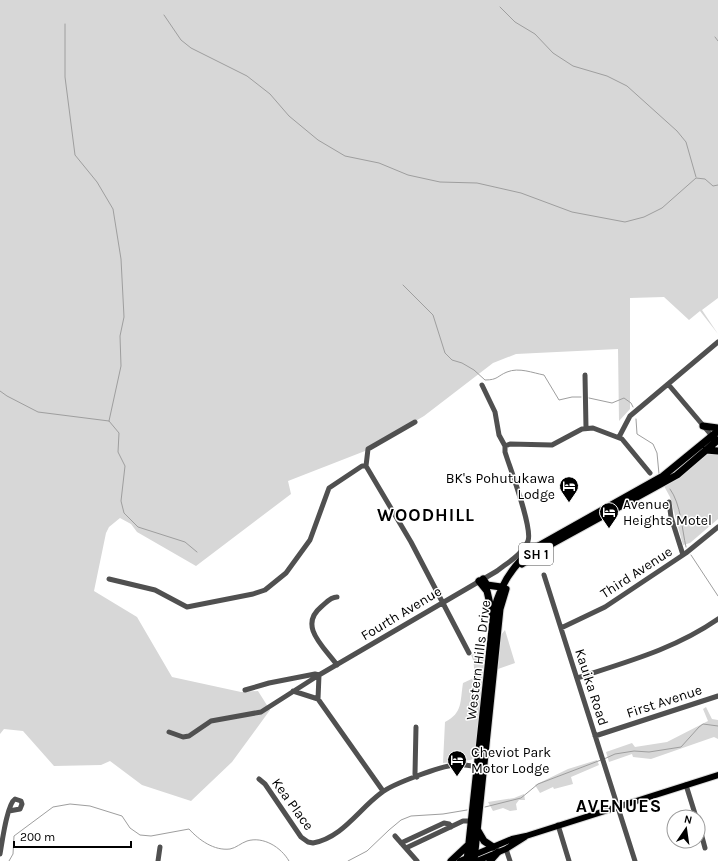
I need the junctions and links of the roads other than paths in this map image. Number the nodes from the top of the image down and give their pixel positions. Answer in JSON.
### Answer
{"nodes":[{"id":1,"x":718,"y":342,"type":"edge"},
{"id":2,"x":585,"y":375,"type":"dead end"},
{"id":3,"x":668,"y":384,"type":"junction"},
{"id":4,"x":482,"y":386,"type":"dead end"},
{"id":5,"x":415,"y":422,"type":"dead end"},
{"id":6,"x":703,"y":426,"type":"junction"},
{"id":7,"x":586,"y":428,"type":"junction"},
{"id":8,"x":718,"y":430,"type":"edge"},
{"id":9,"x":619,"y":437,"type":"junction"},
{"id":10,"x":716,"y":440,"type":"edge"},
{"id":11,"x":505,"y":446,"type":"junction"},
{"id":12,"x":706,"y":450,"type":"junction"},
{"id":13,"x":718,"y":451,"type":"edge"},
{"id":14,"x":366,"y":466,"type":"junction"},
{"id":15,"x":650,"y":474,"type":"dead end"},
{"id":16,"x":669,"y":502,"type":"dead end"},
{"id":17,"x":718,"y":527,"type":"edge"},
{"id":18,"x":683,"y":555,"type":"junction"},
{"id":19,"x":544,"y":575,"type":"dead end"},
{"id":20,"x":109,"y":579,"type":"dead end"},
{"id":21,"x":481,"y":580,"type":"junction"},
{"id":22,"x":502,"y":587,"type":"junction"},
{"id":23,"x":337,"y":597,"type":"dead end"},
{"id":24,"x":443,"y":603,"type":"junction"},
{"id":25,"x":494,"y":617,"type":"junction"},
{"id":26,"x":718,"y":619,"type":"edge"},
{"id":27,"x":561,"y":628,"type":"junction"},
{"id":28,"x":469,"y":653,"type":"dead end"},
{"id":29,"x":337,"y":666,"type":"junction"},
{"id":30,"x":319,"y":675,"type":"junction"},
{"id":31,"x":577,"y":678,"type":"junction"},
{"id":32,"x":245,"y":690,"type":"dead end"},
{"id":33,"x":293,"y":691,"type":"junction"},
{"id":34,"x":718,"y":696,"type":"edge"},
{"id":35,"x":318,"y":699,"type":"junction"},
{"id":36,"x":487,"y":708,"type":"junction"},
{"id":37,"x":416,"y":727,"type":"dead end"},
{"id":38,"x":169,"y":732,"type":"dead end"},
{"id":39,"x":595,"y":736,"type":"junction"},
{"id":40,"x":481,"y":767,"type":"junction"},
{"id":41,"x":718,"y":775,"type":"edge"},
{"id":42,"x":417,"y":777,"type":"junction"},
{"id":43,"x":259,"y":779,"type":"dead end"},
{"id":44,"x":686,"y":785,"type":"junction"},
{"id":45,"x":382,"y":791,"type":"junction"},
{"id":46,"x":618,"y":807,"type":"junction"},
{"id":47,"x":694,"y":809,"type":"edge"},
{"id":48,"x":9,"y":811,"type":"dead end"},
{"id":49,"x":470,"y":821,"type":"junction"},
{"id":50,"x":558,"y":825,"type":"junction"},
{"id":51,"x":451,"y":827,"type":"junction"},
{"id":52,"x":477,"y":828,"type":"junction"},
{"id":53,"x":395,"y":836,"type":"dead end"},
{"id":54,"x":526,"y":836,"type":"junction"},
{"id":55,"x":401,"y":842,"type":"junction"},
{"id":56,"x":467,"y":846,"type":"junction"},
{"id":57,"x":160,"y":847,"type":"dead end"},
{"id":58,"x":406,"y":848,"type":"junction"},
{"id":59,"x":496,"y":849,"type":"junction"},
{"id":60,"x":506,"y":849,"type":"junction"},
{"id":61,"x":0,"y":854,"type":"edge"},
{"id":62,"x":470,"y":859,"type":"edge"},
{"id":63,"x":158,"y":861,"type":"edge"},
{"id":64,"x":417,"y":861,"type":"edge"},
{"id":65,"x":451,"y":861,"type":"edge"},
{"id":66,"x":490,"y":861,"type":"edge"},
{"id":67,"x":510,"y":861,"type":"edge"},
{"id":68,"x":570,"y":861,"type":"edge"},
{"id":69,"x":635,"y":861,"type":"edge"}],
"edges":[{"from":1,"to":3,"type":"street"},
{"from":2,"to":7,"type":"street"},
{"from":3,"to":6,"type":"street"},
{"from":3,"to":9,"type":"street"},
{"from":4,"to":11,"type":"street"},
{"from":5,"to":14,"type":"street"},
{"from":6,"to":8,"type":"highway"},
{"from":6,"to":10,"type":"street"},
{"from":7,"to":9,"type":"street"},
{"from":7,"to":11,"type":"street"},
{"from":8,"to":10,"type":"highway","name":"Western Hills Drive","number":"SH 1"},
{"from":9,"to":15,"type":"street"},
{"from":10,"to":12,"type":"highway","name":"Western Hills Drive","number":"SH 1"},
{"from":10,"to":22,"type":"highway","name":"Western Hills Drive","number":"SH 1"},
{"from":11,"to":21,"type":"street","name":"Fourth Avenue"},
{"from":12,"to":13,"type":"highway"},
{"from":12,"to":36,"type":"highway","name":"Western Hills Drive","number":"SH 1"},
{"from":14,"to":20,"type":"street"},
{"from":14,"to":24,"type":"street"},
{"from":16,"to":18,"type":"street"},
{"from":17,"to":18,"type":"street","name":"Third Avenue"},
{"from":18,"to":27,"type":"street","name":"Third Avenue"},
{"from":19,"to":27,"type":"street","name":"Kauika Road"},
{"from":21,"to":22,"type":"highway"},
{"from":21,"to":24,"type":"street","name":"Fourth Avenue"},
{"from":21,"to":25,"type":"highway"},
{"from":22,"to":25,"type":"highway","name":"Western Hills Drive","number":"SH 1"},
{"from":23,"to":29,"type":"street"},
{"from":24,"to":28,"type":"street"},
{"from":24,"to":29,"type":"street","name":"Fourth Avenue"},
{"from":25,"to":36,"type":"highway","name":"Western Hills Drive","number":"SH 1"},
{"from":26,"to":31,"type":"street"},
{"from":27,"to":31,"type":"street","name":"Kauika Road"},
{"from":29,"to":30,"type":"street","name":"Fourth Avenue"},
{"from":30,"to":32,"type":"street"},
{"from":30,"to":33,"type":"street","name":"Fourth Avenue"},
{"from":30,"to":35,"type":"street"},
{"from":31,"to":39,"type":"street","name":"Kauika Road"},
{"from":33,"to":35,"type":"street"},
{"from":33,"to":38,"type":"street","name":"Fourth Avenue"},
{"from":34,"to":39,"type":"street","name":"First Avenue"},
{"from":35,"to":45,"type":"street"},
{"from":36,"to":40,"type":"highway","name":"Western Hills Drive","number":"SH 1"},
{"from":37,"to":42,"type":"street"},
{"from":39,"to":46,"type":"street","name":"Kauika Road"},
{"from":40,"to":42,"type":"street"},
{"from":40,"to":49,"type":"highway","name":"Western Hills Drive","number":"SH 1"},
{"from":40,"to":52,"type":"highway","name":"Western Hills Drive","number":"SH 1"},
{"from":41,"to":44,"type":"main road"},
{"from":42,"to":45,"type":"street"},
{"from":43,"to":45,"type":"street","name":"Kea Place"},
{"from":44,"to":46,"type":"main road"},
{"from":44,"to":47,"type":"street"},
{"from":46,"to":50,"type":"main road"},
{"from":46,"to":69,"type":"street","name":"Kauika Road"},
{"from":48,"to":61,"type":"street"},
{"from":49,"to":51,"type":"street"},
{"from":49,"to":56,"type":"highway","name":"Western Hills Drive","number":"SH 1"},
{"from":50,"to":54,"type":"main road"},
{"from":50,"to":68,"type":"street"},
{"from":51,"to":55,"type":"street"},
{"from":51,"to":58,"type":"street"},
{"from":52,"to":59,"type":"highway"},
{"from":52,"to":62,"type":"highway","name":"Western Hills Drive","number":"SH 1"},
{"from":53,"to":55,"type":"street"},
{"from":54,"to":59,"type":"main road"},
{"from":54,"to":60,"type":"main road"},
{"from":55,"to":58,"type":"street"},
{"from":56,"to":62,"type":"highway","name":"Western Hills Drive","number":"SH 1"},
{"from":56,"to":65,"type":"highway"},
{"from":57,"to":63,"type":"street"},
{"from":58,"to":64,"type":"street"},
{"from":59,"to":60,"type":"main road"},
{"from":59,"to":62,"type":"main road"},
{"from":59,"to":66,"type":"highway"},
{"from":60,"to":67,"type":"street"}]}
